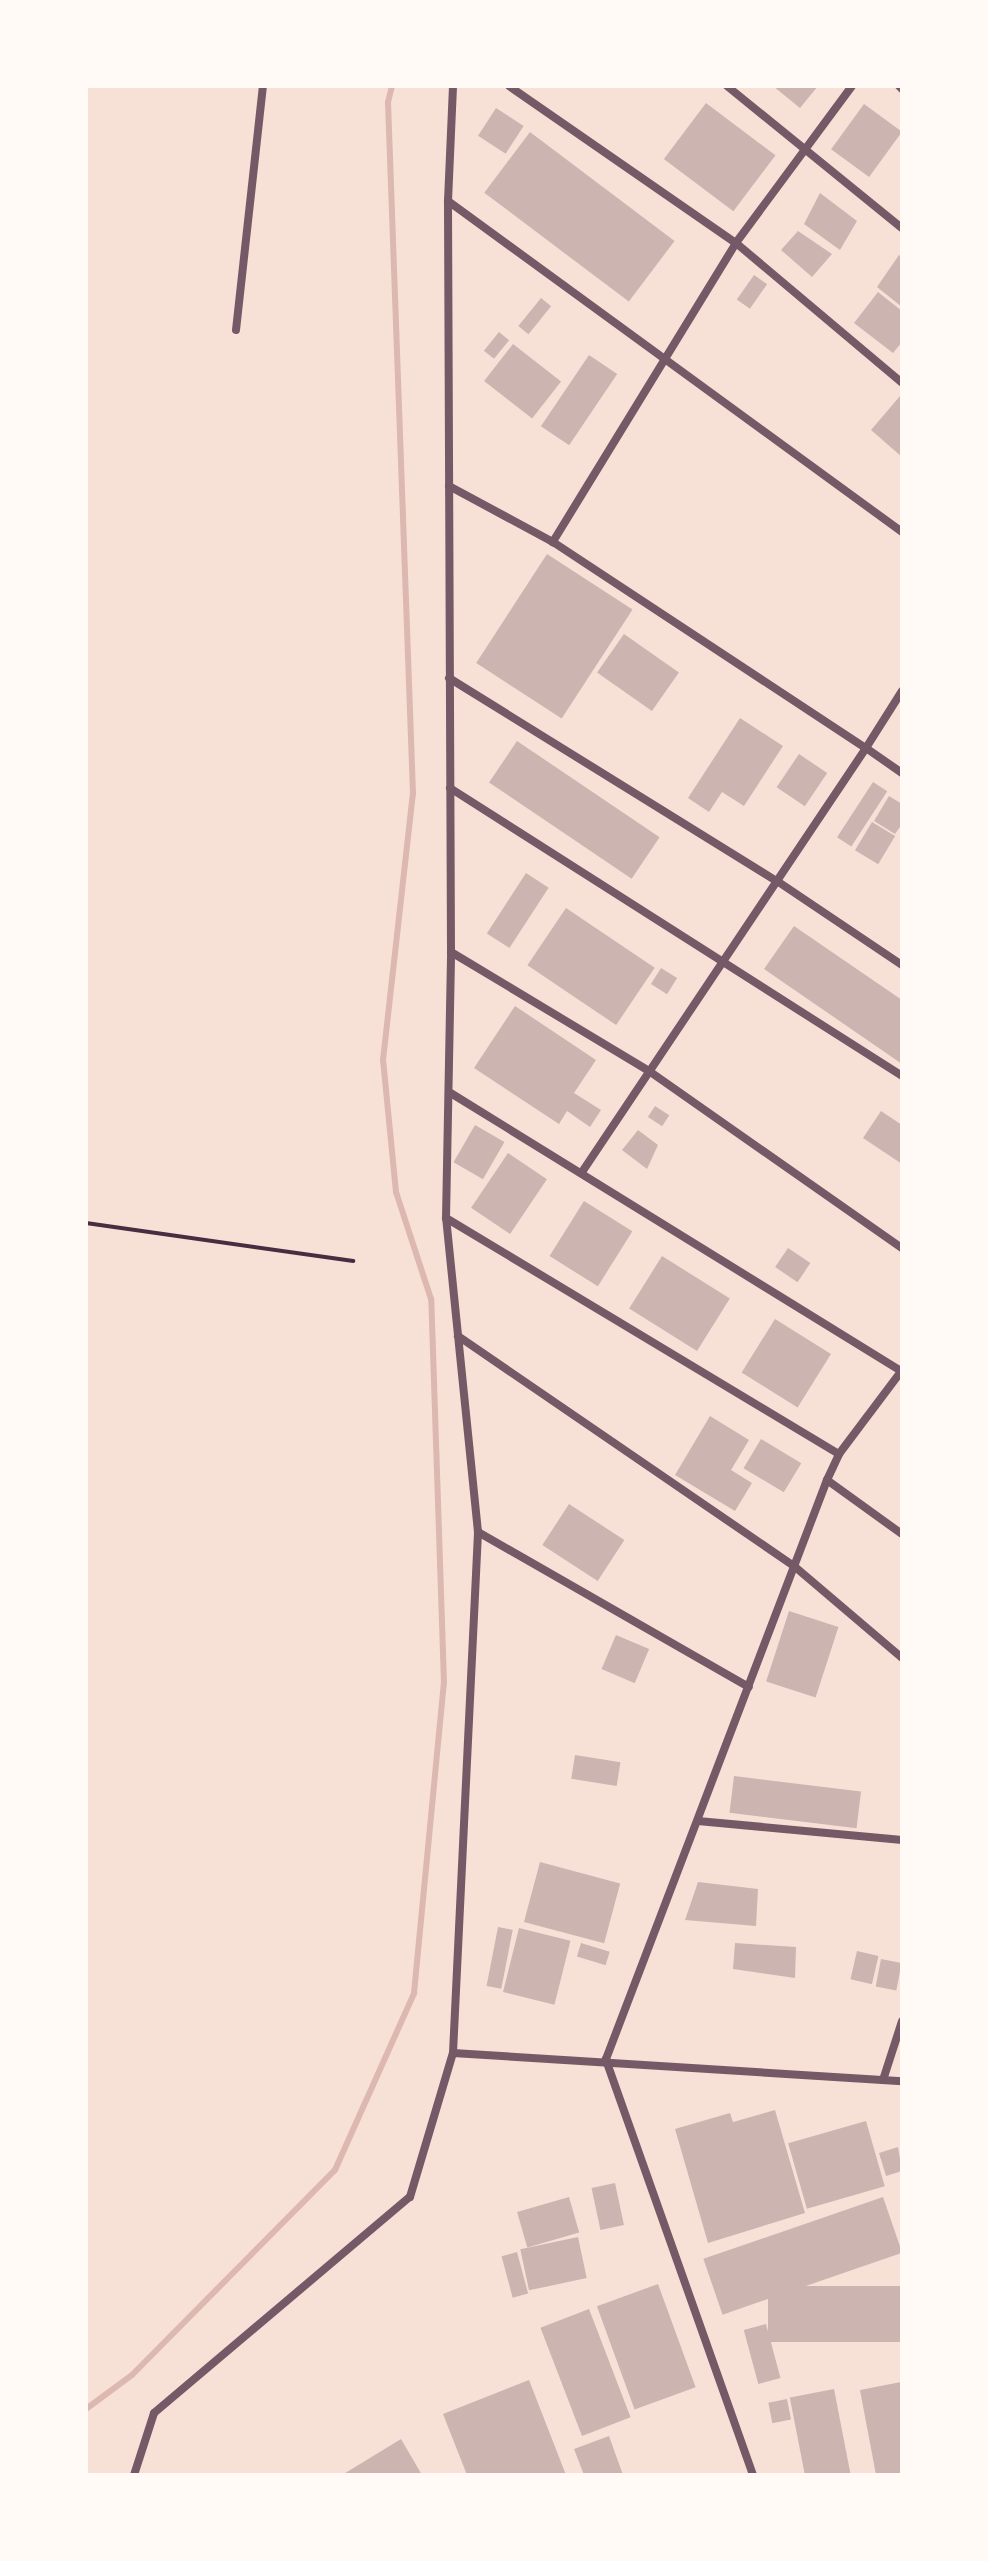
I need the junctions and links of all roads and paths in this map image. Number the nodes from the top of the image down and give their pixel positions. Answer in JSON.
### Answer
{"nodes":[{"id":1,"x":263,"y":86,"type":"edge"},
{"id":2,"x":453,"y":86,"type":"edge"},
{"id":3,"x":509,"y":86,"type":"edge"},
{"id":4,"x":727,"y":86,"type":"edge"},
{"id":5,"x":852,"y":86,"type":"edge"},
{"id":6,"x":805,"y":150,"type":"junction"},
{"id":7,"x":448,"y":201,"type":"junction"},
{"id":8,"x":902,"y":228,"type":"edge"},
{"id":9,"x":736,"y":243,"type":"junction"},
{"id":10,"x":236,"y":330,"type":"dead end"},
{"id":11,"x":667,"y":359,"type":"junction"},
{"id":12,"x":902,"y":383,"type":"edge"},
{"id":13,"x":449,"y":486,"type":"junction"},
{"id":14,"x":902,"y":532,"type":"edge"},
{"id":15,"x":553,"y":542,"type":"junction"},
{"id":16,"x":449,"y":678,"type":"junction"},
{"id":17,"x":902,"y":691,"type":"edge"},
{"id":18,"x":866,"y":748,"type":"junction"},
{"id":19,"x":902,"y":773,"type":"edge"},
{"id":20,"x":450,"y":788,"type":"junction"},
{"id":21,"x":777,"y":881,"type":"junction"},
{"id":22,"x":451,"y":952,"type":"junction"},
{"id":23,"x":726,"y":960,"type":"junction"},
{"id":24,"x":902,"y":965,"type":"edge"},
{"id":25,"x":649,"y":1071,"type":"junction"},
{"id":26,"x":902,"y":1076,"type":"edge"},
{"id":27,"x":449,"y":1092,"type":"junction"},
{"id":28,"x":582,"y":1172,"type":"junction"},
{"id":29,"x":446,"y":1218,"type":"junction"},
{"id":30,"x":86,"y":1223,"type":"edge"},
{"id":31,"x":902,"y":1248,"type":"edge"},
{"id":32,"x":353,"y":1261,"type":"dead end"},
{"id":33,"x":458,"y":1336,"type":"junction"},
{"id":34,"x":902,"y":1370,"type":"edge"},
{"id":35,"x":839,"y":1454,"type":"junction"},
{"id":36,"x":827,"y":1480,"type":"junction"},
{"id":37,"x":478,"y":1532,"type":"junction"},
{"id":38,"x":902,"y":1534,"type":"edge"},
{"id":39,"x":794,"y":1566,"type":"junction"},
{"id":40,"x":902,"y":1658,"type":"edge"},
{"id":41,"x":749,"y":1687,"type":"junction"},
{"id":42,"x":698,"y":1821,"type":"junction"},
{"id":43,"x":902,"y":1840,"type":"edge"},
{"id":44,"x":902,"y":2021,"type":"edge"},
{"id":45,"x":453,"y":2053,"type":"junction"},
{"id":46,"x":606,"y":2059,"type":"junction"},
{"id":47,"x":883,"y":2080,"type":"junction"},
{"id":48,"x":902,"y":2081,"type":"edge"},
{"id":49,"x":134,"y":2475,"type":"edge"},
{"id":50,"x":753,"y":2475,"type":"edge"}],
"edges":[{"from":1,"to":10,"type":"street"},
{"from":2,"to":7,"type":"street"},
{"from":3,"to":9,"type":"street"},
{"from":4,"to":6,"type":"street"},
{"from":5,"to":6,"type":"street"},
{"from":6,"to":8,"type":"street"},
{"from":6,"to":9,"type":"street"},
{"from":7,"to":11,"type":"street"},
{"from":7,"to":13,"type":"street"},
{"from":9,"to":11,"type":"street"},
{"from":9,"to":12,"type":"street"},
{"from":11,"to":14,"type":"street"},
{"from":11,"to":15,"type":"street"},
{"from":13,"to":15,"type":"street"},
{"from":13,"to":16,"type":"street"},
{"from":15,"to":18,"type":"street"},
{"from":16,"to":20,"type":"street"},
{"from":16,"to":21,"type":"street"},
{"from":17,"to":18,"type":"street"},
{"from":18,"to":19,"type":"street"},
{"from":18,"to":21,"type":"street"},
{"from":20,"to":22,"type":"street"},
{"from":20,"to":23,"type":"street"},
{"from":21,"to":23,"type":"street"},
{"from":21,"to":24,"type":"street"},
{"from":22,"to":25,"type":"street"},
{"from":22,"to":27,"type":"street"},
{"from":23,"to":25,"type":"street"},
{"from":23,"to":26,"type":"street"},
{"from":25,"to":28,"type":"street"},
{"from":25,"to":31,"type":"street"},
{"from":27,"to":28,"type":"street"},
{"from":27,"to":29,"type":"street"},
{"from":28,"to":34,"type":"street"},
{"from":29,"to":33,"type":"street"},
{"from":29,"to":35,"type":"street"},
{"from":30,"to":32,"type":"path"},
{"from":33,"to":37,"type":"street"},
{"from":33,"to":39,"type":"street"},
{"from":34,"to":35,"type":"street"},
{"from":35,"to":36,"type":"street"},
{"from":36,"to":38,"type":"street"},
{"from":36,"to":39,"type":"street"},
{"from":37,"to":41,"type":"street"},
{"from":37,"to":45,"type":"street"},
{"from":39,"to":40,"type":"street"},
{"from":39,"to":41,"type":"street"},
{"from":41,"to":42,"type":"street"},
{"from":42,"to":43,"type":"street"},
{"from":42,"to":46,"type":"street"},
{"from":44,"to":47,"type":"street"},
{"from":45,"to":46,"type":"street"},
{"from":45,"to":49,"type":"street"},
{"from":46,"to":47,"type":"street"},
{"from":46,"to":50,"type":"street"},
{"from":47,"to":48,"type":"street"}]}
